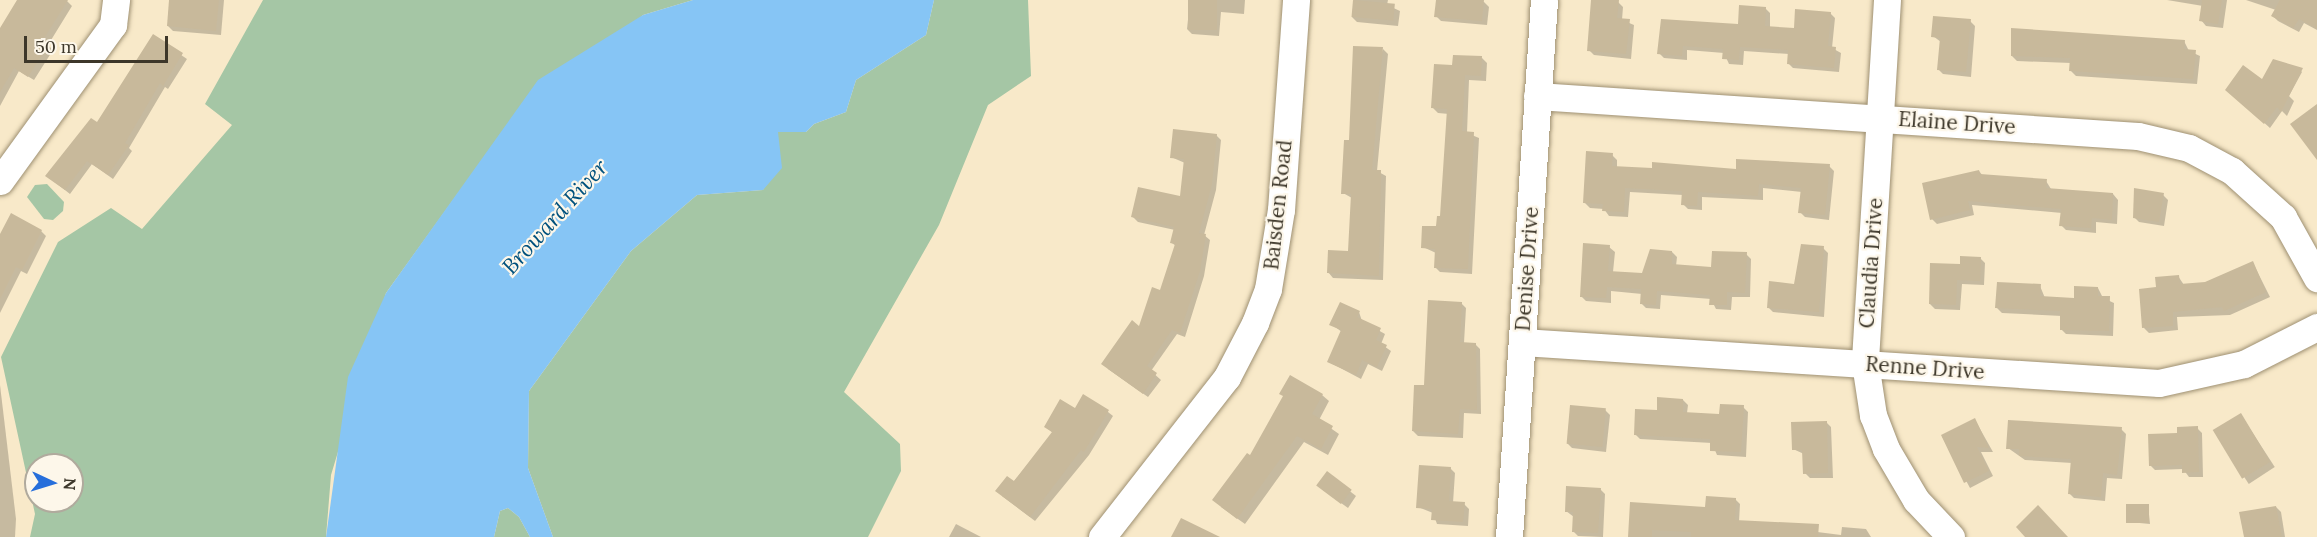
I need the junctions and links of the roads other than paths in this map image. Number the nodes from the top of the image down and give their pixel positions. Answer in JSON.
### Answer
{"nodes":[{"id":1,"x":116,"y":0,"type":"edge"},
{"id":2,"x":1296,"y":0,"type":"edge"},
{"id":3,"x":1544,"y":0,"type":"edge"},
{"id":4,"x":1887,"y":0,"type":"edge"},
{"id":5,"x":1537,"y":96,"type":"junction"},
{"id":6,"x":1880,"y":118,"type":"junction"},
{"id":7,"x":5,"y":165,"type":"edge"},
{"id":8,"x":2317,"y":278,"type":"edge"},
{"id":9,"x":2317,"y":327,"type":"edge"},
{"id":10,"x":1522,"y":342,"type":"junction"},
{"id":11,"x":1865,"y":363,"type":"junction"},
{"id":12,"x":1102,"y":537,"type":"edge"},
{"id":13,"x":1509,"y":537,"type":"edge"},
{"id":14,"x":1951,"y":537,"type":"edge"}],
"edges":[{"from":1,"to":7,"type":"street"},
{"from":2,"to":12,"type":"street","name":"Baisden Road"},
{"from":3,"to":5,"type":"street","name":"Denise Drive"},
{"from":4,"to":6,"type":"street","name":"Claudia Drive"},
{"from":5,"to":6,"type":"street","name":"Elaine Drive"},
{"from":5,"to":10,"type":"street","name":"Denise Drive"},
{"from":6,"to":8,"type":"street","name":"Elaine Drive"},
{"from":6,"to":11,"type":"street","name":"Claudia Drive"},
{"from":9,"to":11,"type":"street","name":"Renne Drive"},
{"from":10,"to":11,"type":"street","name":"Renne Drive"},
{"from":10,"to":13,"type":"street","name":"Denise Drive"},
{"from":11,"to":14,"type":"street","name":"Claudia Drive"}]}
